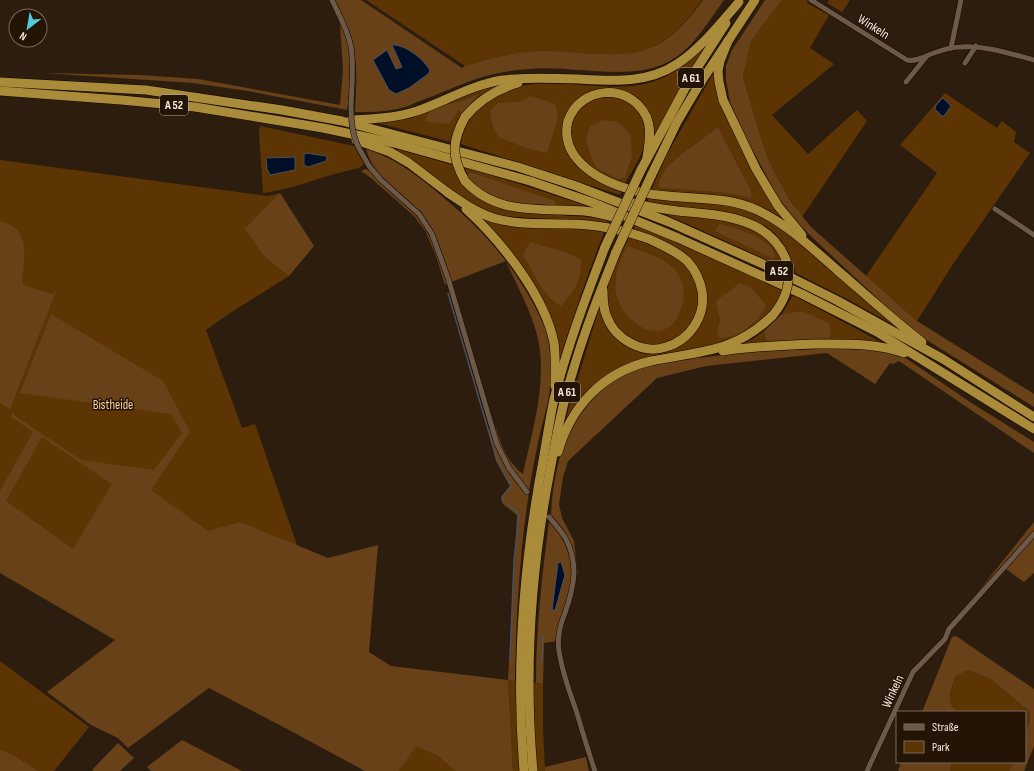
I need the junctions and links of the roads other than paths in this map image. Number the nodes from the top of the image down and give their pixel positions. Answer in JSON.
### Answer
{"nodes":[{"id":1,"x":332,"y":0,"type":"edge"},
{"id":2,"x":755,"y":0,"type":"edge"},
{"id":3,"x":811,"y":0,"type":"edge"},
{"id":4,"x":962,"y":0,"type":"edge"},
{"id":5,"x":740,"y":1,"type":"edge"},
{"id":6,"x":728,"y":40,"type":"junction"},
{"id":7,"x":976,"y":46,"type":"junction"},
{"id":8,"x":951,"y":48,"type":"junction"},
{"id":9,"x":927,"y":55,"type":"junction"},
{"id":10,"x":1034,"y":60,"type":"edge"},
{"id":11,"x":965,"y":63,"type":"dead end"},
{"id":12,"x":531,"y":79,"type":"junction"},
{"id":13,"x":0,"y":82,"type":"edge"},
{"id":14,"x":906,"y":82,"type":"dead end"},
{"id":15,"x":0,"y":91,"type":"edge"},
{"id":16,"x":342,"y":121,"type":"junction"},
{"id":17,"x":323,"y":128,"type":"junction"},
{"id":18,"x":647,"y":157,"type":"junction"},
{"id":19,"x":447,"y":192,"type":"junction"},
{"id":20,"x":608,"y":198,"type":"junction"},
{"id":21,"x":995,"y":209,"type":"dead end"},
{"id":22,"x":641,"y":223,"type":"junction"},
{"id":23,"x":1034,"y":235,"type":"edge"},
{"id":24,"x":816,"y":252,"type":"junction"},
{"id":25,"x":602,"y":287,"type":"junction"},
{"id":26,"x":687,"y":355,"type":"junction"},
{"id":27,"x":943,"y":359,"type":"junction"},
{"id":28,"x":923,"y":360,"type":"junction"},
{"id":29,"x":554,"y":399,"type":"junction"},
{"id":30,"x":1034,"y":417,"type":"edge"},
{"id":31,"x":1034,"y":429,"type":"edge"},
{"id":32,"x":526,"y":492,"type":"dead end"},
{"id":33,"x":544,"y":500,"type":"junction"},
{"id":34,"x":549,"y":517,"type":"dead end"},
{"id":35,"x":1034,"y":534,"type":"edge"},
{"id":36,"x":524,"y":771,"type":"edge"},
{"id":37,"x":533,"y":771,"type":"edge"},
{"id":38,"x":595,"y":771,"type":"edge"},
{"id":39,"x":867,"y":771,"type":"edge"}],
"edges":[{"from":1,"to":32,"type":"street","bridge":true},
{"from":2,"to":6,"type":"highway","number":"A 61"},
{"from":3,"to":9,"type":"street","name":"Winkeln"},
{"from":4,"to":8,"type":"street"},
{"from":5,"to":12,"type":"highway"},
{"from":5,"to":18,"type":"highway","number":"A 61"},
{"from":6,"to":24,"type":"highway"},
{"from":6,"to":25,"type":"highway","number":"A 61","bridge":true},
{"from":7,"to":8,"type":"street","name":"Winkeln"},
{"from":7,"to":10,"type":"street","name":"Winkeln"},
{"from":7,"to":11,"type":"street"},
{"from":8,"to":9,"type":"street","name":"Winkeln"},
{"from":9,"to":14,"type":"street"},
{"from":12,"to":16,"type":"highway"},
{"from":12,"to":22,"type":"highway","bridge":true},
{"from":13,"to":16,"type":"highway","number":"A 52"},
{"from":15,"to":17,"type":"highway","number":"A 52"},
{"from":16,"to":20,"type":"highway","number":"A 52"},
{"from":17,"to":19,"type":"highway"},
{"from":17,"to":22,"type":"highway","number":"A 52"},
{"from":18,"to":24,"type":"highway"},
{"from":18,"to":29,"type":"highway","number":"A 61","bridge":true},
{"from":19,"to":25,"type":"highway"},
{"from":19,"to":29,"type":"highway"},
{"from":20,"to":26,"type":"highway","bridge":true},
{"from":20,"to":27,"type":"highway","number":"A 52"},
{"from":21,"to":23,"type":"street"},
{"from":22,"to":28,"type":"highway","number":"A 52"},
{"from":24,"to":27,"type":"highway"},
{"from":25,"to":33,"type":"highway","number":"A 61"},
{"from":26,"to":28,"type":"highway"},
{"from":26,"to":33,"type":"highway"},
{"from":27,"to":30,"type":"highway","number":"A 52"},
{"from":28,"to":31,"type":"highway","number":"A 52"},
{"from":29,"to":36,"type":"highway","number":"A 61"},
{"from":33,"to":37,"type":"highway","number":"A 61"},
{"from":34,"to":38,"type":"street"},
{"from":35,"to":39,"type":"street","name":"Winkeln"}]}
